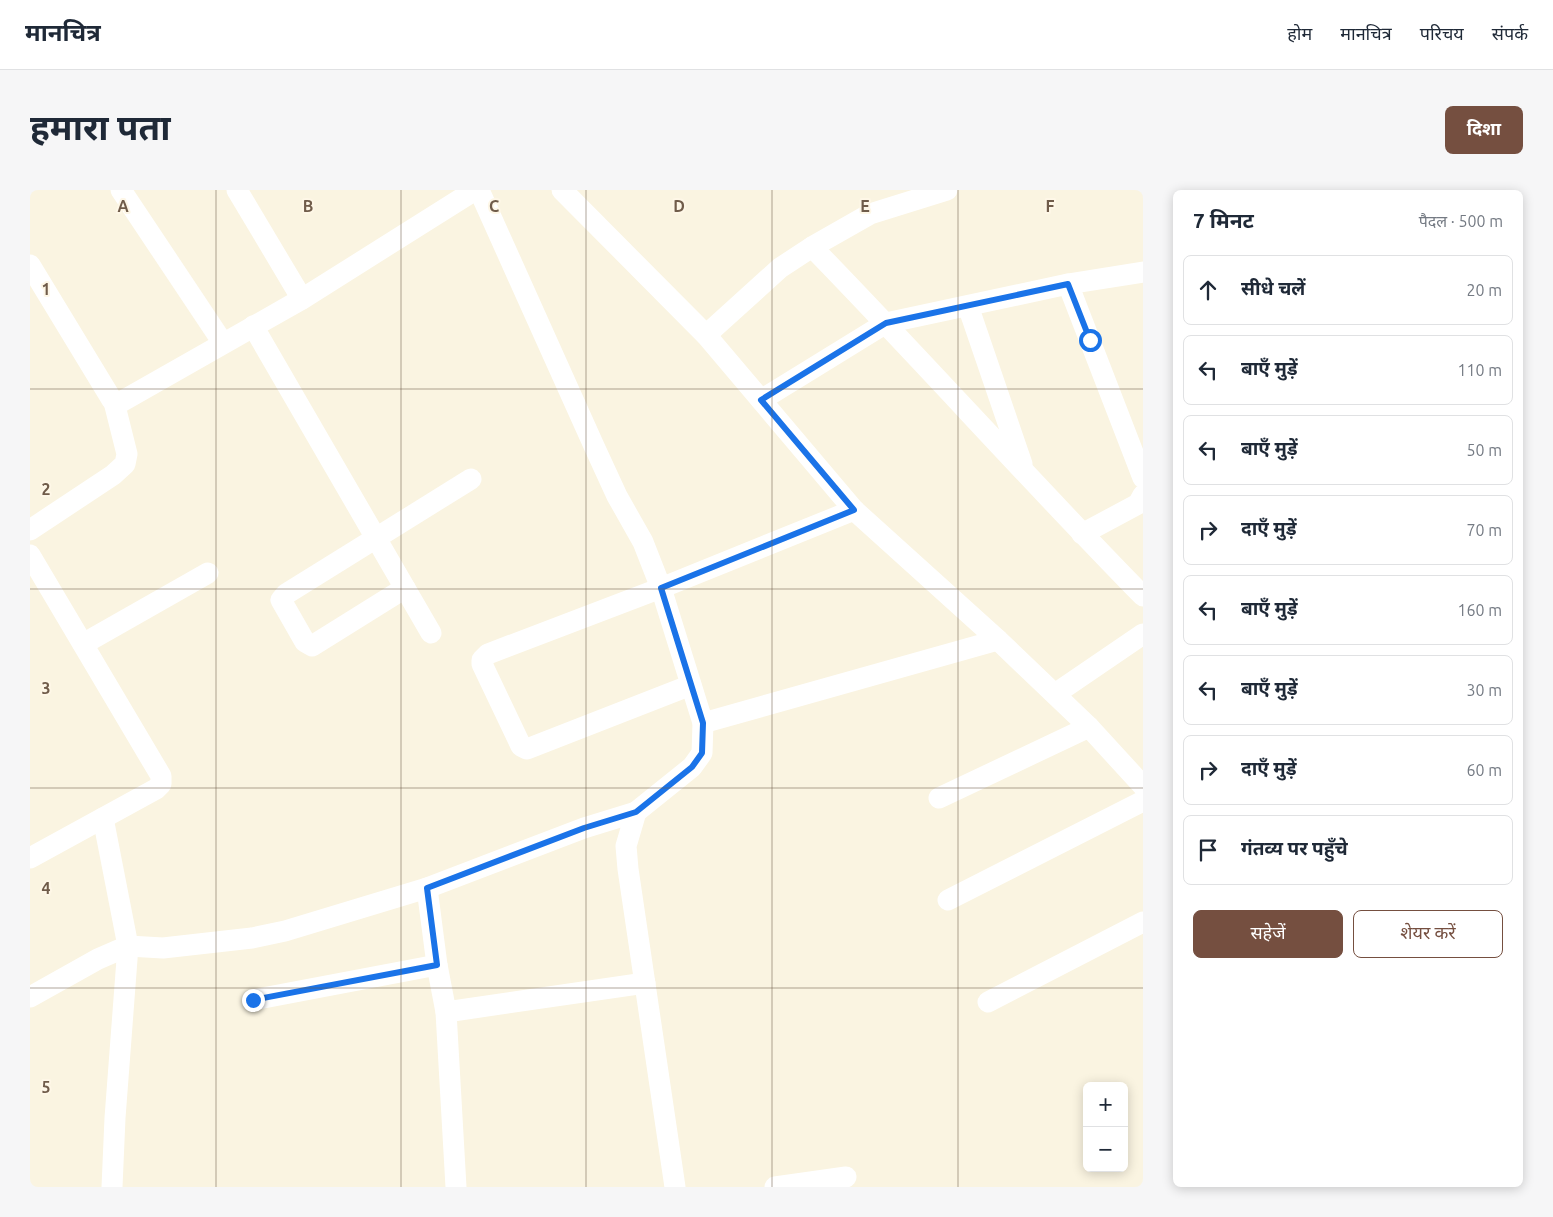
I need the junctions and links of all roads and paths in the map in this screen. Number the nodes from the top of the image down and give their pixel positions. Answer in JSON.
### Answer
{"nodes":[{"id":1,"x":121,"y":190,"type":"edge"},
{"id":2,"x":236,"y":190,"type":"edge"},
{"id":3,"x":475,"y":190,"type":"edge"},
{"id":4,"x":479,"y":190,"type":"edge"},
{"id":5,"x":562,"y":190,"type":"edge"},
{"id":6,"x":947,"y":190,"type":"edge"},
{"id":7,"x":812,"y":247,"type":"junction"},
{"id":8,"x":30,"y":266,"type":"edge"},
{"id":9,"x":1143,"y":272,"type":"edge"},
{"id":10,"x":1068,"y":284,"type":"junction"},
{"id":11,"x":302,"y":299,"type":"junction"},
{"id":12,"x":968,"y":306,"type":"junction"},
{"id":13,"x":886,"y":323,"type":"junction"},
{"id":14,"x":253,"y":326,"type":"junction"},
{"id":15,"x":706,"y":335,"type":"junction"},
{"id":16,"x":223,"y":343,"type":"junction"},
{"id":17,"x":761,"y":400,"type":"junction"},
{"id":18,"x":114,"y":402,"type":"junction"},
{"id":19,"x":1024,"y":471,"type":"junction"},
{"id":20,"x":1143,"y":478,"type":"edge"},
{"id":21,"x":471,"y":479,"type":"dead end"},
{"id":22,"x":1143,"y":494,"type":"edge"},
{"id":23,"x":854,"y":510,"type":"junction"},
{"id":24,"x":30,"y":530,"type":"edge"},
{"id":25,"x":1082,"y":534,"type":"junction"},
{"id":26,"x":376,"y":538,"type":"junction"},
{"id":27,"x":30,"y":555,"type":"edge"},
{"id":28,"x":208,"y":573,"type":"dead end"},
{"id":29,"x":405,"y":588,"type":"junction"},
{"id":30,"x":661,"y":588,"type":"junction"},
{"id":31,"x":1143,"y":596,"type":"edge"},
{"id":32,"x":431,"y":633,"type":"dead end"},
{"id":33,"x":1143,"y":634,"type":"edge"},
{"id":34,"x":998,"y":640,"type":"junction"},
{"id":35,"x":83,"y":644,"type":"junction"},
{"id":36,"x":691,"y":685,"type":"junction"},
{"id":37,"x":1055,"y":694,"type":"junction"},
{"id":38,"x":703,"y":723,"type":"junction"},
{"id":39,"x":1089,"y":727,"type":"junction"},
{"id":40,"x":1143,"y":786,"type":"edge"},
{"id":41,"x":939,"y":798,"type":"dead end"},
{"id":42,"x":1143,"y":801,"type":"edge"},
{"id":43,"x":636,"y":812,"type":"junction"},
{"id":44,"x":103,"y":818,"type":"junction"},
{"id":45,"x":30,"y":858,"type":"edge"},
{"id":46,"x":427,"y":888,"type":"junction"},
{"id":47,"x":948,"y":900,"type":"dead end"},
{"id":48,"x":1143,"y":922,"type":"edge"},
{"id":49,"x":128,"y":946,"type":"junction"},
{"id":50,"x":437,"y":965,"type":"junction"},
{"id":51,"x":645,"y":983,"type":"junction"},
{"id":52,"x":30,"y":997,"type":"edge"},
{"id":53,"x":253,"y":1000,"type":"dead end"},
{"id":54,"x":988,"y":1002,"type":"dead end"},
{"id":55,"x":446,"y":1012,"type":"junction"},
{"id":56,"x":846,"y":1177,"type":"dead end"},
{"id":57,"x":112,"y":1187,"type":"edge"},
{"id":58,"x":456,"y":1187,"type":"edge"},
{"id":59,"x":676,"y":1187,"type":"edge"},
{"id":60,"x":776,"y":1187,"type":"edge"}],
"edges":[{"from":1,"to":16,"type":"street"},
{"from":2,"to":11,"type":"street"},
{"from":3,"to":11,"type":"street"},
{"from":4,"to":30,"type":"street"},
{"from":5,"to":15,"type":"street"},
{"from":6,"to":7,"type":"street"},
{"from":7,"to":13,"type":"street"},
{"from":7,"to":15,"type":"street"},
{"from":8,"to":18,"type":"street"},
{"from":9,"to":10,"type":"street"},
{"from":10,"to":12,"type":"street"},
{"from":10,"to":20,"type":"street"},
{"from":11,"to":14,"type":"street"},
{"from":12,"to":13,"type":"street"},
{"from":12,"to":19,"type":"street"},
{"from":13,"to":17,"type":"street"},
{"from":13,"to":19,"type":"street"},
{"from":14,"to":16,"type":"street"},
{"from":14,"to":26,"type":"street"},
{"from":15,"to":17,"type":"street"},
{"from":16,"to":18,"type":"street"},
{"from":17,"to":23,"type":"street"},
{"from":18,"to":24,"type":"street"},
{"from":19,"to":25,"type":"street"},
{"from":21,"to":26,"type":"street"},
{"from":22,"to":25,"type":"street"},
{"from":23,"to":30,"type":"street"},
{"from":23,"to":34,"type":"street"},
{"from":25,"to":31,"type":"street"},
{"from":26,"to":29,"type":"street"},
{"from":26,"to":29,"type":"street"},
{"from":27,"to":35,"type":"street"},
{"from":28,"to":35,"type":"street"},
{"from":29,"to":32,"type":"street"},
{"from":30,"to":36,"type":"street"},
{"from":30,"to":36,"type":"street"},
{"from":33,"to":37,"type":"street"},
{"from":34,"to":37,"type":"street"},
{"from":34,"to":38,"type":"street"},
{"from":35,"to":44,"type":"street"},
{"from":36,"to":38,"type":"street"},
{"from":37,"to":39,"type":"street"},
{"from":38,"to":43,"type":"street"},
{"from":39,"to":40,"type":"street"},
{"from":39,"to":41,"type":"street"},
{"from":42,"to":47,"type":"street"},
{"from":43,"to":46,"type":"street"},
{"from":43,"to":51,"type":"street"},
{"from":44,"to":45,"type":"street"},
{"from":44,"to":49,"type":"street"},
{"from":46,"to":49,"type":"street"},
{"from":46,"to":50,"type":"street"},
{"from":48,"to":54,"type":"street"},
{"from":49,"to":52,"type":"street"},
{"from":49,"to":57,"type":"street"},
{"from":50,"to":53,"type":"street"},
{"from":50,"to":55,"type":"street"},
{"from":51,"to":55,"type":"street"},
{"from":51,"to":59,"type":"street"},
{"from":55,"to":58,"type":"street"},
{"from":56,"to":60,"type":"street"}]}
